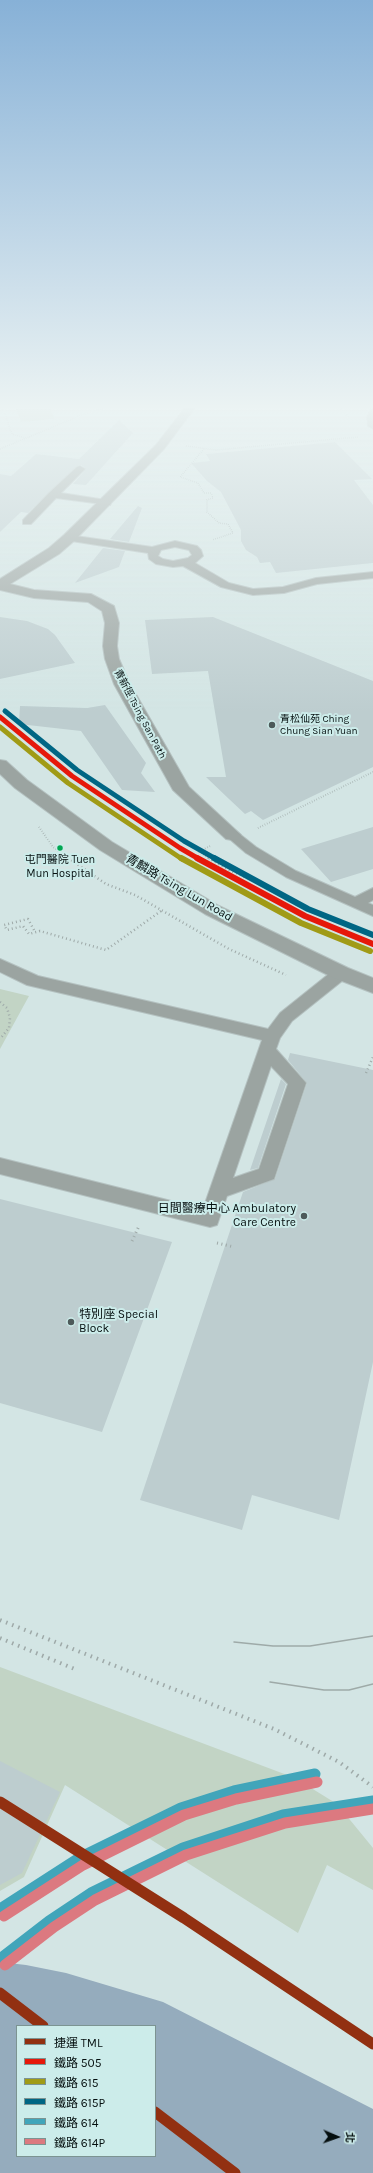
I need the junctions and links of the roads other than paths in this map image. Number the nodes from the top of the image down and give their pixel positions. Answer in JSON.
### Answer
{"nodes":[{"id":1,"x":38,"y":510,"type":"edge"},
{"id":2,"x":98,"y":510,"type":"edge"},
{"id":3,"x":27,"y":522,"type":"dead end"},
{"id":4,"x":69,"y":538,"type":"junction"},
{"id":5,"x":154,"y":551,"type":"junction"},
{"id":6,"x":186,"y":563,"type":"junction"},
{"id":7,"x":373,"y":575,"type":"edge"},
{"id":8,"x":0,"y":585,"type":"edge"},
{"id":9,"x":0,"y":766,"type":"edge"},
{"id":10,"x":232,"y":835,"type":"joint"},
{"id":11,"x":373,"y":893,"type":"edge"},
{"id":12,"x":356,"y":903,"type":"junction"},
{"id":13,"x":373,"y":911,"type":"edge"},
{"id":14,"x":0,"y":965,"type":"edge"},
{"id":15,"x":341,"y":973,"type":"junction"},
{"id":16,"x":373,"y":986,"type":"edge"},
{"id":17,"x":270,"y":1043,"type":"junction"},
{"id":18,"x":0,"y":1166,"type":"edge"},
{"id":19,"x":220,"y":1191,"type":"junction"}],
"edges":[{"from":1,"to":3,"type":"lane"},
{"from":2,"to":4,"type":"street"},
{"from":4,"to":5,"type":"lane"},
{"from":4,"to":8,"type":"street"},
{"from":5,"to":6,"type":"lane"},
{"from":5,"to":6,"type":"lane"},
{"from":6,"to":7,"type":"lane"},
{"from":8,"to":10,"type":"street","name":"青新徑 Tsing San Path"},
{"from":9,"to":15,"type":"street","name":"青麟路 Tsing Lun Road"},
{"from":10,"to":12,"type":"lane"},
{"from":11,"to":12,"type":"lane"},
{"from":12,"to":13,"type":"lane"},
{"from":14,"to":17,"type":"lane"},
{"from":15,"to":16,"type":"street","name":"青麟路 Tsing Lun Road"},
{"from":15,"to":17,"type":"lane"},
{"from":17,"to":19,"type":"lane"},
{"from":17,"to":19,"type":"lane"},
{"from":18,"to":19,"type":"lane"}]}
